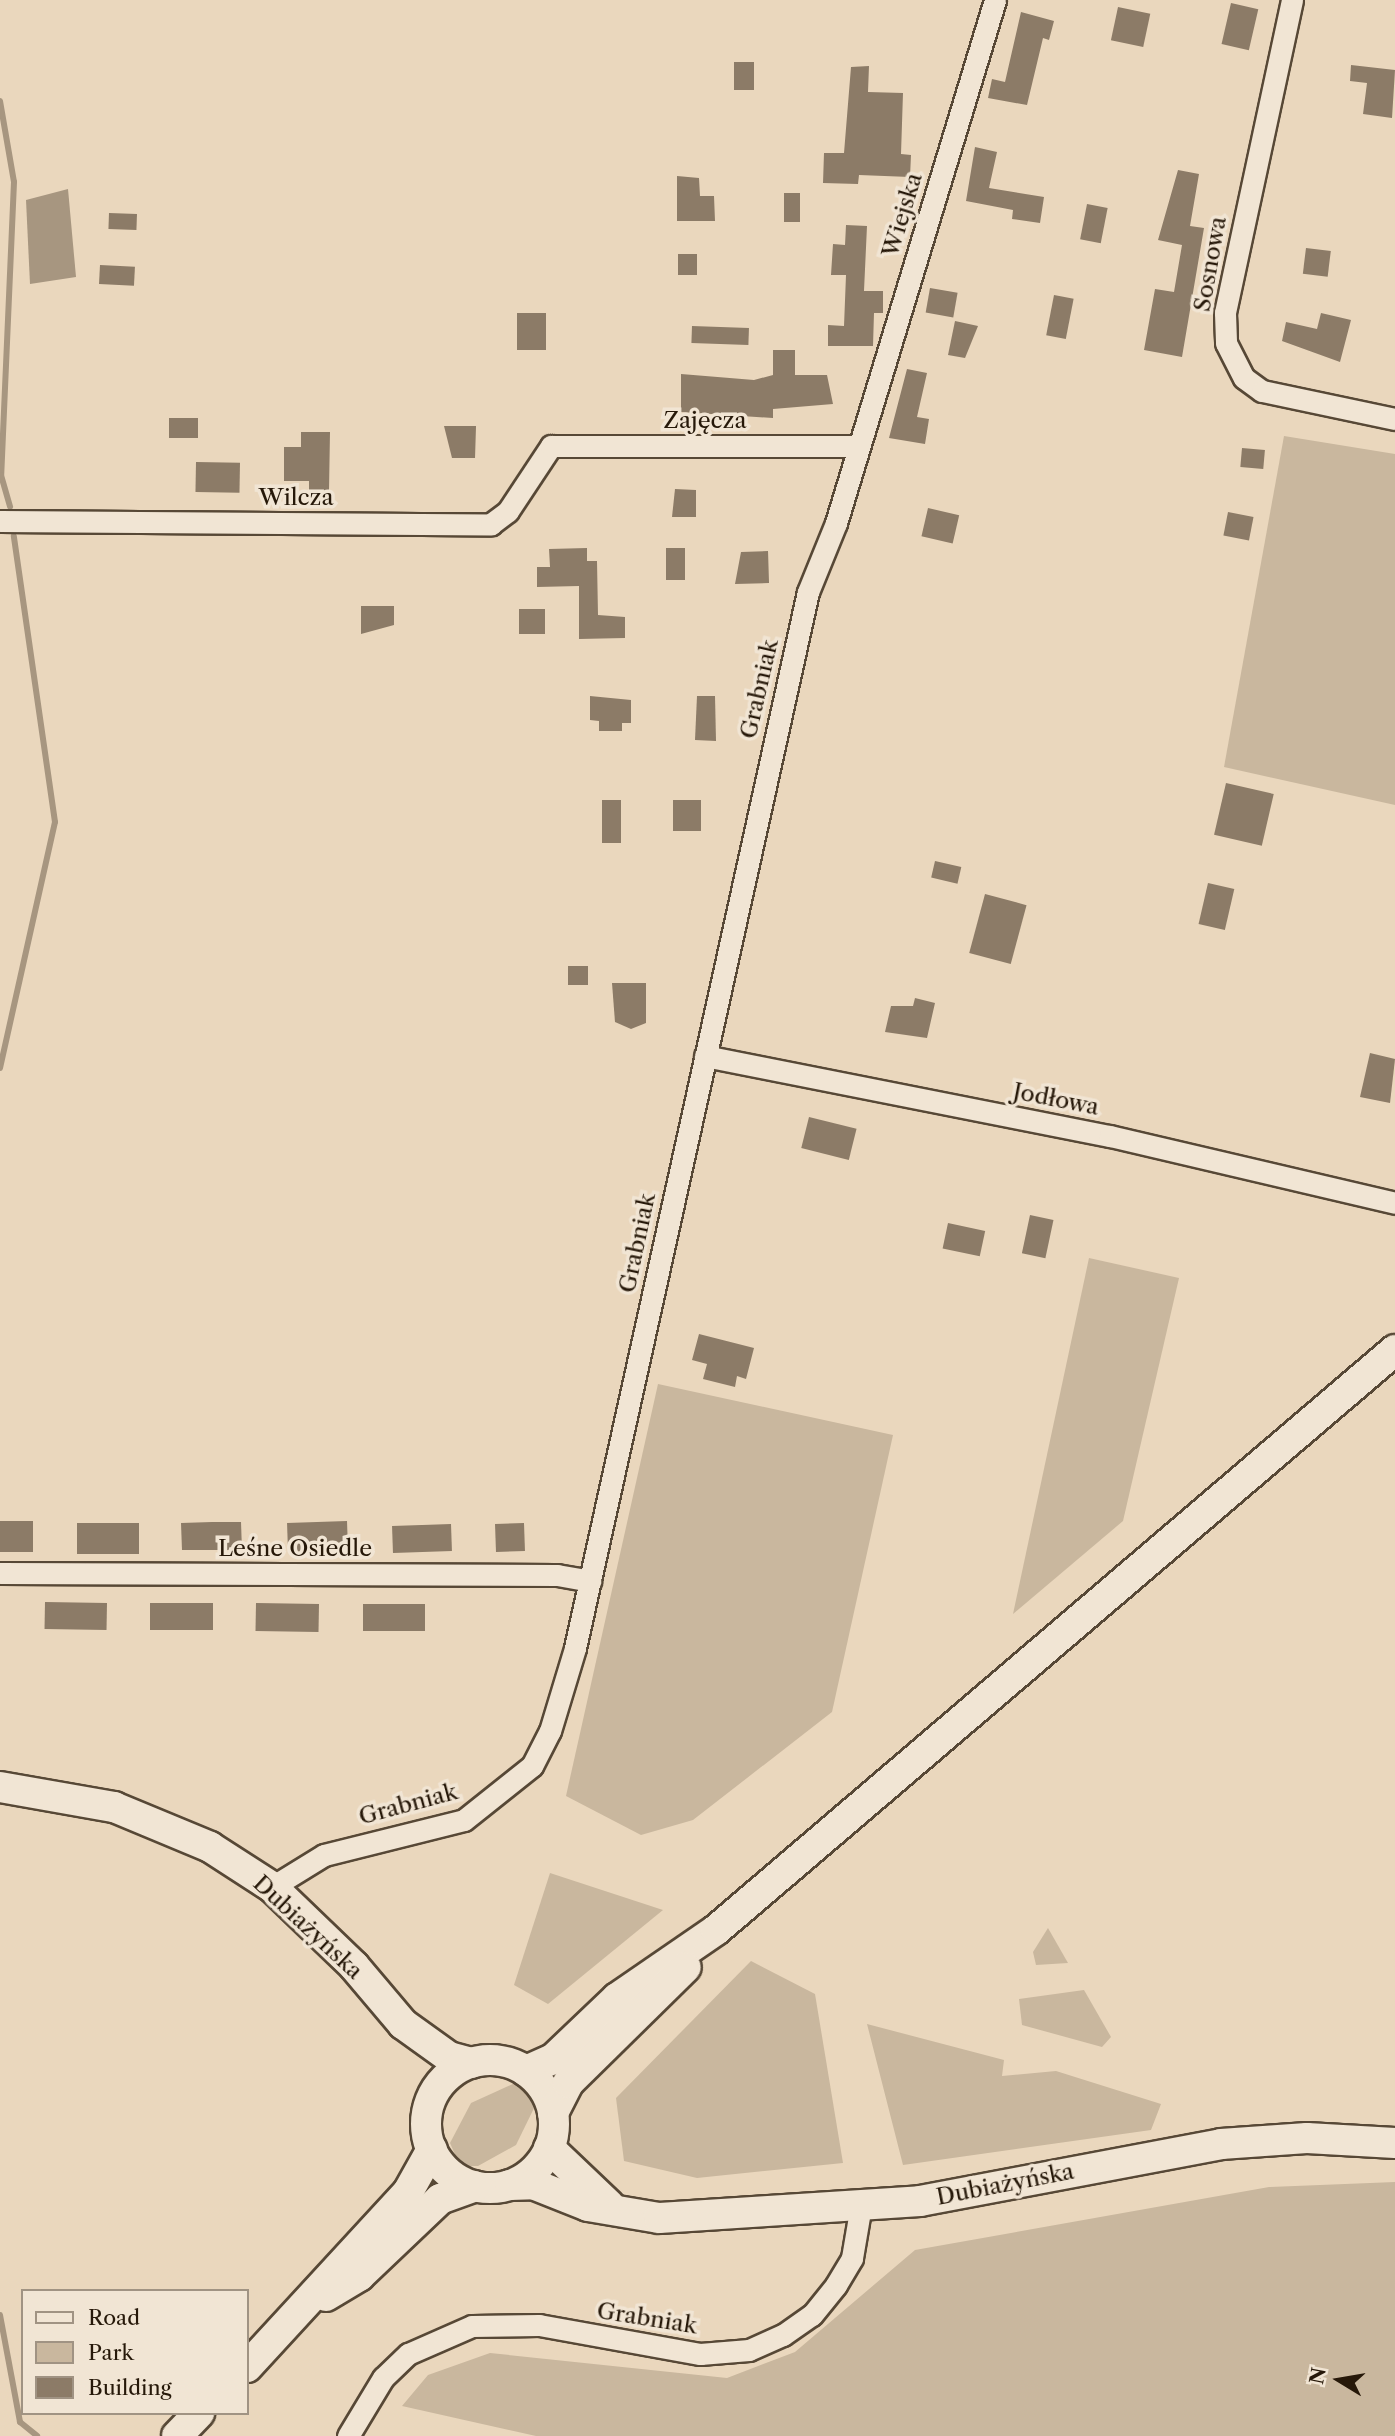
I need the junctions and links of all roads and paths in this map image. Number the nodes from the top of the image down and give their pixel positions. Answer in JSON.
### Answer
{"nodes":[{"id":1,"x":995,"y":0,"type":"edge"},
{"id":2,"x":1292,"y":0,"type":"edge"},
{"id":3,"x":1395,"y":419,"type":"edge"},
{"id":4,"x":551,"y":446,"type":"joint"},
{"id":5,"x":859,"y":446,"type":"junction"},
{"id":6,"x":0,"y":520,"type":"edge"},
{"id":7,"x":705,"y":1056,"type":"junction"},
{"id":8,"x":1395,"y":1203,"type":"edge"},
{"id":9,"x":1395,"y":1350,"type":"edge"},
{"id":10,"x":0,"y":1573,"type":"edge"},
{"id":11,"x":590,"y":1581,"type":"junction"},
{"id":12,"x":0,"y":1787,"type":"edge"},
{"id":13,"x":272,"y":1887,"type":"junction"},
{"id":14,"x":716,"y":1930,"type":"junction"},
{"id":15,"x":403,"y":2024,"type":"junction"},
{"id":16,"x":471,"y":2063,"type":"junction"},
{"id":17,"x":526,"y":2071,"type":"junction"},
{"id":18,"x":435,"y":2094,"type":"junction"},
{"id":19,"x":553,"y":2112,"type":"junction"},
{"id":20,"x":1395,"y":2143,"type":"edge"},
{"id":21,"x":549,"y":2148,"type":"junction"},
{"id":22,"x":432,"y":2149,"type":"junction"},
{"id":23,"x":510,"y":2185,"type":"junction"},
{"id":24,"x":475,"y":2186,"type":"junction"},
{"id":25,"x":861,"y":2205,"type":"junction"},
{"id":26,"x":614,"y":2210,"type":"junction"},
{"id":27,"x":305,"y":2309,"type":"junction"},
{"id":28,"x":248,"y":2366,"type":"edge"},
{"id":29,"x":197,"y":2415,"type":"edge"},
{"id":30,"x":177,"y":2436,"type":"edge"},
{"id":31,"x":348,"y":2436,"type":"edge"}],
"edges":[{"from":1,"to":5,"type":"street","name":"Wiejska"},
{"from":2,"to":3,"type":"street","name":"Sosnowa"},
{"from":4,"to":5,"type":"street","name":"Zajęcza"},
{"from":4,"to":6,"type":"street","name":"Wilcza"},
{"from":5,"to":7,"type":"street","name":"Grabniak"},
{"from":7,"to":8,"type":"street","name":"Jodłowa"},
{"from":7,"to":11,"type":"street","name":"Grabniak"},
{"from":9,"to":14,"type":"main road"},
{"from":10,"to":11,"type":"street","name":"Leśne Osiedle"},
{"from":11,"to":13,"type":"street","name":"Grabniak"},
{"from":12,"to":13,"type":"main road","name":"Dubiażyńska"},
{"from":13,"to":15,"type":"main road","name":"Dubiażyńska"},
{"from":14,"to":17,"type":"main road"},
{"from":14,"to":19,"type":"main road"},
{"from":15,"to":16,"type":"main road","name":"Dubiażyńska"},
{"from":15,"to":18,"type":"main road","name":"Dubiażyńska"},
{"from":16,"to":17,"type":"main road"},
{"from":16,"to":18,"type":"main road"},
{"from":17,"to":19,"type":"main road"},
{"from":18,"to":22,"type":"main road"},
{"from":19,"to":21,"type":"main road"},
{"from":20,"to":25,"type":"main road","name":"Dubiażyńska"},
{"from":21,"to":23,"type":"main road"},
{"from":21,"to":26,"type":"main road"},
{"from":22,"to":24,"type":"main road"},
{"from":22,"to":27,"type":"main road"},
{"from":23,"to":24,"type":"main road"},
{"from":23,"to":26,"type":"main road","name":"Dubiażyńska"},
{"from":24,"to":27,"type":"main road"},
{"from":25,"to":26,"type":"main road","name":"Dubiażyńska"},
{"from":25,"to":31,"type":"street","name":"Grabniak"},
{"from":27,"to":28,"type":"main road"},
{"from":29,"to":30,"type":"main road"}]}
